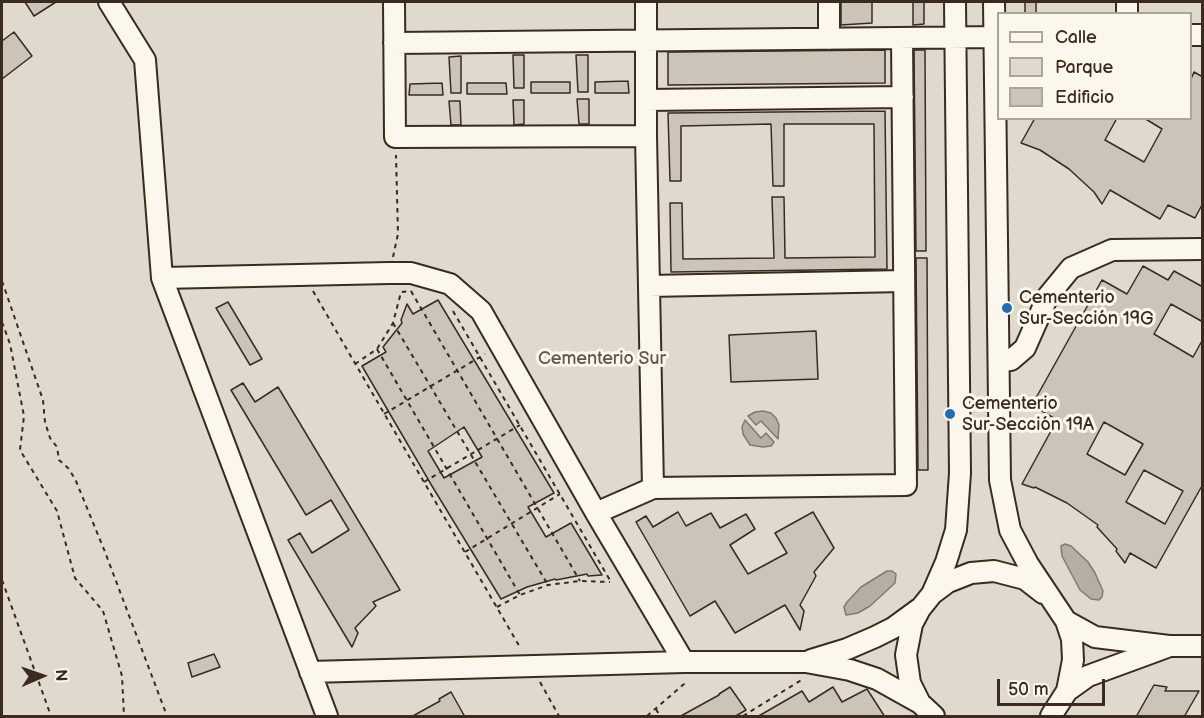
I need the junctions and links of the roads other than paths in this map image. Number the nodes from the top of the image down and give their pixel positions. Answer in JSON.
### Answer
{"nodes":[{"id":1,"x":109,"y":2,"type":"edge"},
{"id":2,"x":394,"y":2,"type":"edge"},
{"id":3,"x":646,"y":2,"type":"edge"},
{"id":4,"x":829,"y":2,"type":"edge"},
{"id":5,"x":955,"y":2,"type":"edge"},
{"id":6,"x":994,"y":2,"type":"edge"},
{"id":7,"x":996,"y":37,"type":"edge"},
{"id":8,"x":902,"y":38,"type":"junction"},
{"id":9,"x":955,"y":38,"type":"junction"},
{"id":10,"x":829,"y":39,"type":"junction"},
{"id":11,"x":646,"y":41,"type":"junction"},
{"id":12,"x":394,"y":43,"type":"junction"},
{"id":13,"x":903,"y":97,"type":"junction"},
{"id":14,"x":646,"y":100,"type":"junction"},
{"id":15,"x":646,"y":136,"type":"junction"},
{"id":16,"x":1203,"y":249,"type":"edge"},
{"id":17,"x":162,"y":278,"type":"junction"},
{"id":18,"x":904,"y":281,"type":"junction"},
{"id":19,"x":649,"y":286,"type":"junction"},
{"id":20,"x":999,"y":362,"type":"junction"},
{"id":21,"x":653,"y":488,"type":"junction"},
{"id":22,"x":596,"y":513,"type":"junction"},
{"id":23,"x":1053,"y":600,"type":"junction"},
{"id":24,"x":926,"y":602,"type":"junction"},
{"id":25,"x":1066,"y":621,"type":"junction"},
{"id":26,"x":1169,"y":646,"type":"junction"},
{"id":27,"x":1203,"y":646,"type":"edge"},
{"id":28,"x":684,"y":662,"type":"junction"},
{"id":29,"x":806,"y":662,"type":"junction"},
{"id":30,"x":310,"y":672,"type":"junction"},
{"id":31,"x":1067,"y":691,"type":"junction"},
{"id":32,"x":927,"y":710,"type":"edge"},
{"id":33,"x":1050,"y":715,"type":"edge"},
{"id":34,"x":327,"y":717,"type":"edge"}],
"edges":[{"from":1,"to":17,"type":"lane"},
{"from":2,"to":12,"type":"lane"},
{"from":3,"to":11,"type":"lane"},
{"from":4,"to":10,"type":"lane"},
{"from":5,"to":9,"type":"lane"},
{"from":6,"to":7,"type":"lane"},
{"from":7,"to":9,"type":"lane"},
{"from":7,"to":20,"type":"lane"},
{"from":8,"to":9,"type":"lane"},
{"from":8,"to":10,"type":"lane"},
{"from":8,"to":13,"type":"lane"},
{"from":9,"to":24,"type":"lane"},
{"from":10,"to":11,"type":"lane"},
{"from":11,"to":12,"type":"lane"},
{"from":11,"to":14,"type":"lane"},
{"from":12,"to":15,"type":"lane"},
{"from":13,"to":14,"type":"lane"},
{"from":13,"to":18,"type":"lane"},
{"from":14,"to":15,"type":"lane"},
{"from":15,"to":19,"type":"lane"},
{"from":16,"to":20,"type":"lane"},
{"from":17,"to":22,"type":"lane"},
{"from":17,"to":30,"type":"lane"},
{"from":18,"to":19,"type":"lane"},
{"from":18,"to":21,"type":"lane"},
{"from":19,"to":21,"type":"lane"},
{"from":20,"to":23,"type":"lane"},
{"from":21,"to":22,"type":"lane"},
{"from":22,"to":28,"type":"lane"},
{"from":23,"to":24,"type":"lane"},
{"from":23,"to":25,"type":"lane"},
{"from":24,"to":29,"type":"lane"},
{"from":24,"to":32,"type":"lane"},
{"from":25,"to":26,"type":"lane"},
{"from":25,"to":31,"type":"lane"},
{"from":26,"to":27,"type":"lane"},
{"from":26,"to":31,"type":"lane"},
{"from":28,"to":29,"type":"lane"},
{"from":28,"to":30,"type":"lane"},
{"from":29,"to":32,"type":"lane"},
{"from":30,"to":34,"type":"lane"},
{"from":31,"to":33,"type":"lane"}]}
